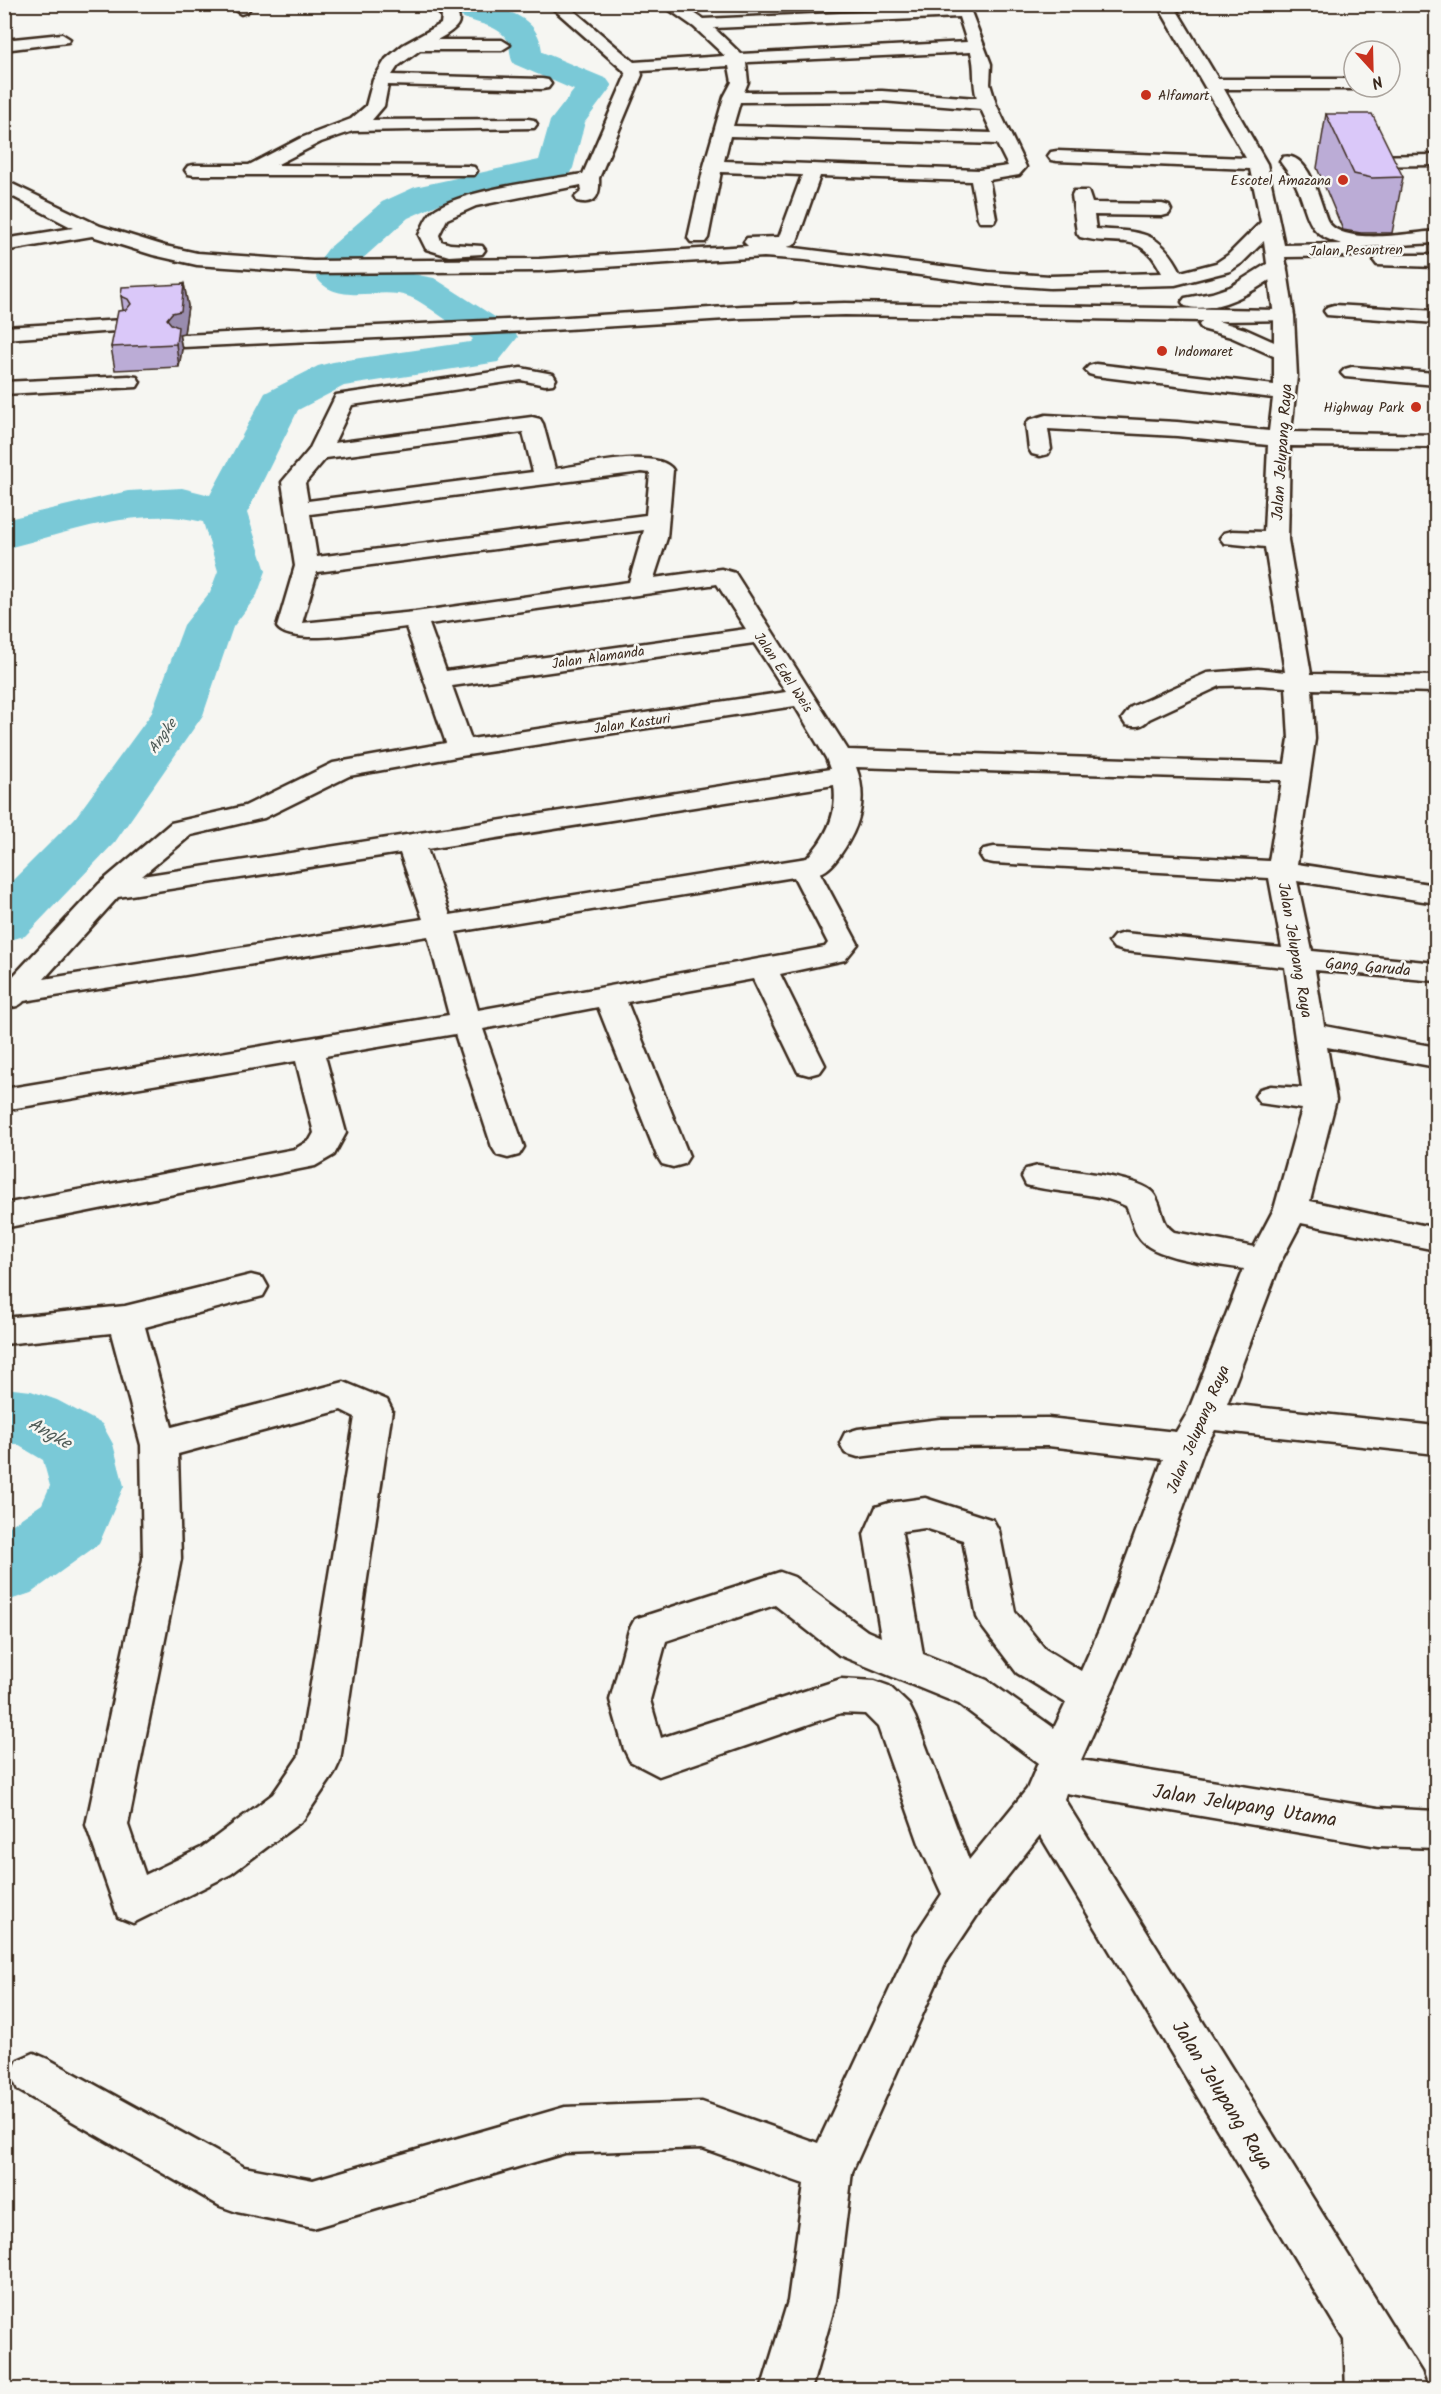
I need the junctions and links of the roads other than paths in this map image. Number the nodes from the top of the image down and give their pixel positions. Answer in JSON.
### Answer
{"nodes":[{"id":1,"x":437,"y":4,"type":"edge"},
{"id":2,"x":556,"y":4,"type":"edge"},
{"id":3,"x":669,"y":4,"type":"edge"},
{"id":4,"x":1164,"y":4,"type":"edge"},
{"id":5,"x":963,"y":8,"type":"edge"},
{"id":6,"x":700,"y":24,"type":"junction"},
{"id":7,"x":62,"y":39,"type":"dead end"},
{"id":8,"x":4,"y":45,"type":"edge"},
{"id":9,"x":420,"y":45,"type":"junction"},
{"id":10,"x":502,"y":45,"type":"dead end"},
{"id":11,"x":977,"y":47,"type":"junction"},
{"id":12,"x":740,"y":57,"type":"junction"},
{"id":13,"x":626,"y":64,"type":"junction"},
{"id":14,"x":381,"y":80,"type":"junction"},
{"id":15,"x":542,"y":84,"type":"dead end"},
{"id":16,"x":981,"y":84,"type":"junction"},
{"id":17,"x":1213,"y":84,"type":"junction"},
{"id":18,"x":1342,"y":84,"type":"edge"},
{"id":19,"x":882,"y":96,"type":"junction"},
{"id":20,"x":733,"y":97,"type":"junction"},
{"id":21,"x":987,"y":104,"type":"junction"},
{"id":22,"x":528,"y":124,"type":"dead end"},
{"id":23,"x":350,"y":126,"type":"junction"},
{"id":24,"x":724,"y":131,"type":"junction"},
{"id":25,"x":1005,"y":139,"type":"junction"},
{"id":26,"x":1057,"y":156,"type":"dead end"},
{"id":27,"x":1437,"y":160,"type":"edge"},
{"id":28,"x":1289,"y":161,"type":"junction"},
{"id":29,"x":1311,"y":161,"type":"dead end"},
{"id":30,"x":1334,"y":161,"type":"edge"},
{"id":31,"x":1257,"y":162,"type":"junction"},
{"id":32,"x":713,"y":166,"type":"junction"},
{"id":33,"x":194,"y":170,"type":"dead end"},
{"id":34,"x":254,"y":170,"type":"junction"},
{"id":35,"x":813,"y":170,"type":"junction"},
{"id":36,"x":468,"y":171,"type":"dead end"},
{"id":37,"x":979,"y":176,"type":"junction"},
{"id":38,"x":4,"y":185,"type":"edge"},
{"id":39,"x":1162,"y":210,"type":"dead end"},
{"id":40,"x":987,"y":218,"type":"dead end"},
{"id":41,"x":1271,"y":222,"type":"junction"},
{"id":42,"x":93,"y":230,"type":"junction"},
{"id":43,"x":1437,"y":237,"type":"edge"},
{"id":44,"x":698,"y":238,"type":"junction"},
{"id":45,"x":4,"y":244,"type":"edge"},
{"id":46,"x":1437,"y":248,"type":"edge"},
{"id":47,"x":1277,"y":258,"type":"junction"},
{"id":48,"x":1368,"y":261,"type":"dead end"},
{"id":49,"x":1437,"y":261,"type":"edge"},
{"id":50,"x":1175,"y":279,"type":"junction"},
{"id":51,"x":569,"y":303,"type":"dead end"},
{"id":52,"x":1130,"y":305,"type":"junction"},
{"id":53,"x":1334,"y":311,"type":"dead end"},
{"id":54,"x":1284,"y":313,"type":"junction"},
{"id":55,"x":1154,"y":315,"type":"junction"},
{"id":56,"x":1437,"y":317,"type":"edge"},
{"id":57,"x":257,"y":318,"type":"dead end"},
{"id":58,"x":4,"y":333,"type":"edge"},
{"id":59,"x":4,"y":352,"type":"edge"},
{"id":60,"x":1285,"y":354,"type":"junction"},
{"id":61,"x":1096,"y":370,"type":"dead end"},
{"id":62,"x":1352,"y":373,"type":"dead end"},
{"id":63,"x":1437,"y":378,"type":"edge"},
{"id":64,"x":545,"y":379,"type":"dead end"},
{"id":65,"x":129,"y":382,"type":"dead end"},
{"id":66,"x":4,"y":388,"type":"edge"},
{"id":67,"x":1285,"y":393,"type":"junction"},
{"id":68,"x":1279,"y":439,"type":"junction"},
{"id":69,"x":1431,"y":440,"type":"dead end"},
{"id":70,"x":1040,"y":449,"type":"dead end"},
{"id":71,"x":319,"y":452,"type":"junction"},
{"id":72,"x":546,"y":476,"type":"junction"},
{"id":73,"x":296,"y":509,"type":"junction"},
{"id":74,"x":657,"y":521,"type":"junction"},
{"id":75,"x":1232,"y":538,"type":"dead end"},
{"id":76,"x":1276,"y":540,"type":"junction"},
{"id":77,"x":307,"y":566,"type":"junction"},
{"id":78,"x":639,"y":588,"type":"junction"},
{"id":79,"x":415,"y":619,"type":"junction"},
{"id":80,"x":759,"y":635,"type":"junction"},
{"id":81,"x":437,"y":680,"type":"junction"},
{"id":82,"x":1299,"y":681,"type":"junction"},
{"id":83,"x":1437,"y":684,"type":"edge"},
{"id":84,"x":802,"y":697,"type":"junction"},
{"id":85,"x":1135,"y":719,"type":"dead end"},
{"id":86,"x":461,"y":748,"type":"junction"},
{"id":87,"x":842,"y":766,"type":"junction"},
{"id":88,"x":1298,"y":772,"type":"junction"},
{"id":89,"x":411,"y":843,"type":"junction"},
{"id":90,"x":994,"y":855,"type":"dead end"},
{"id":91,"x":803,"y":868,"type":"junction"},
{"id":92,"x":1282,"y":870,"type":"junction"},
{"id":93,"x":109,"y":890,"type":"junction"},
{"id":94,"x":1437,"y":894,"type":"edge"},
{"id":95,"x":439,"y":924,"type":"junction"},
{"id":96,"x":1124,"y":942,"type":"dead end"},
{"id":97,"x":1299,"y":960,"type":"junction"},
{"id":98,"x":763,"y":969,"type":"junction"},
{"id":99,"x":1437,"y":972,"type":"edge"},
{"id":100,"x":609,"y":996,"type":"junction"},
{"id":101,"x":10,"y":998,"type":"edge"},
{"id":102,"x":466,"y":1022,"type":"junction"},
{"id":103,"x":1311,"y":1034,"type":"junction"},
{"id":104,"x":308,"y":1048,"type":"junction"},
{"id":105,"x":1437,"y":1057,"type":"edge"},
{"id":106,"x":809,"y":1065,"type":"dead end"},
{"id":107,"x":1271,"y":1096,"type":"dead end"},
{"id":108,"x":4,"y":1100,"type":"edge"},
{"id":109,"x":1320,"y":1100,"type":"junction"},
{"id":110,"x":508,"y":1147,"type":"dead end"},
{"id":111,"x":673,"y":1156,"type":"dead end"},
{"id":112,"x":1038,"y":1178,"type":"dead end"},
{"id":113,"x":1291,"y":1209,"type":"junction"},
{"id":114,"x":4,"y":1216,"type":"edge"},
{"id":115,"x":1435,"y":1239,"type":"dead end"},
{"id":116,"x":1264,"y":1261,"type":"junction"},
{"id":117,"x":251,"y":1287,"type":"dead end"},
{"id":118,"x":125,"y":1319,"type":"junction"},
{"id":119,"x":4,"y":1331,"type":"edge"},
{"id":120,"x":1205,"y":1415,"type":"junction"},
{"id":121,"x":1437,"y":1440,"type":"edge"},
{"id":122,"x":858,"y":1443,"type":"dead end"},
{"id":123,"x":159,"y":1445,"type":"junction"},
{"id":124,"x":1186,"y":1447,"type":"junction"},
{"id":125,"x":905,"y":1664,"type":"junction"},
{"id":126,"x":1089,"y":1696,"type":"junction"},
{"id":127,"x":1053,"y":1777,"type":"junction"},
{"id":128,"x":1437,"y":1830,"type":"edge"},
{"id":129,"x":965,"y":1897,"type":"junction"},
{"id":130,"x":34,"y":2074,"type":"dead end"},
{"id":131,"x":829,"y":2170,"type":"junction"},
{"id":132,"x":1369,"y":2333,"type":"junction"},
{"id":133,"x":786,"y":2390,"type":"edge"},
{"id":134,"x":1371,"y":2390,"type":"edge"},
{"id":135,"x":1403,"y":2390,"type":"edge"}],
"edges":[{"from":1,"to":9,"type":"main road"},
{"from":2,"to":13,"type":"main road"},
{"from":3,"to":6,"type":"main road"},
{"from":4,"to":17,"type":"main road","name":"Jalan Jelupang Raya"},
{"from":5,"to":6,"type":"main road"},
{"from":5,"to":11,"type":"main road"},
{"from":6,"to":12,"type":"main road"},
{"from":7,"to":8,"type":"main road"},
{"from":9,"to":10,"type":"main road"},
{"from":9,"to":14,"type":"main road"},
{"from":11,"to":12,"type":"main road"},
{"from":11,"to":16,"type":"main road"},
{"from":12,"to":13,"type":"main road"},
{"from":12,"to":20,"type":"main road"},
{"from":13,"to":44,"type":"main road"},
{"from":14,"to":15,"type":"main road"},
{"from":14,"to":23,"type":"main road"},
{"from":16,"to":19,"type":"main road"},
{"from":16,"to":21,"type":"main road"},
{"from":17,"to":18,"type":"main road"},
{"from":17,"to":31,"type":"main road","name":"Jalan Jelupang Raya"},
{"from":19,"to":20,"type":"main road"},
{"from":19,"to":21,"type":"main road"},
{"from":20,"to":24,"type":"main road"},
{"from":21,"to":25,"type":"main road"},
{"from":22,"to":23,"type":"main road"},
{"from":23,"to":34,"type":"main road"},
{"from":24,"to":25,"type":"main road"},
{"from":24,"to":32,"type":"main road"},
{"from":25,"to":37,"type":"main road"},
{"from":26,"to":31,"type":"main road"},
{"from":27,"to":30,"type":"main road"},
{"from":28,"to":29,"type":"main road"},
{"from":28,"to":31,"type":"main road"},
{"from":28,"to":43,"type":"main road"},
{"from":31,"to":41,"type":"main road","name":"Jalan Jelupang Raya"},
{"from":32,"to":35,"type":"main road"},
{"from":32,"to":44,"type":"main road"},
{"from":33,"to":34,"type":"main road"},
{"from":34,"to":36,"type":"main road"},
{"from":35,"to":37,"type":"main road"},
{"from":35,"to":44,"type":"main road"},
{"from":37,"to":40,"type":"main road"},
{"from":38,"to":42,"type":"main road"},
{"from":39,"to":50,"type":"main road"},
{"from":41,"to":47,"type":"main road","name":"Jalan Jelupang Raya"},
{"from":41,"to":50,"type":"main road"},
{"from":42,"to":45,"type":"main road"},
{"from":42,"to":50,"type":"main road"},
{"from":46,"to":47,"type":"main road","name":"Jalan Pesantren"},
{"from":47,"to":52,"type":"main road"},
{"from":47,"to":54,"type":"main road","name":"Jalan Jelupang Raya"},
{"from":48,"to":49,"type":"main road"},
{"from":51,"to":52,"type":"main road"},
{"from":52,"to":54,"type":"main road"},
{"from":53,"to":56,"type":"main road"},
{"from":54,"to":55,"type":"main road"},
{"from":54,"to":60,"type":"main road","name":"Jalan Jelupang Raya"},
{"from":55,"to":57,"type":"main road"},
{"from":55,"to":60,"type":"main road"},
{"from":58,"to":59,"type":"main road"},
{"from":60,"to":67,"type":"main road","name":"Jalan Jelupang Raya"},
{"from":61,"to":67,"type":"main road"},
{"from":62,"to":63,"type":"main road"},
{"from":64,"to":71,"type":"main road"},
{"from":65,"to":66,"type":"main road"},
{"from":67,"to":68,"type":"main road","name":"Jalan Jelupang Raya"},
{"from":68,"to":69,"type":"main road"},
{"from":68,"to":70,"type":"main road"},
{"from":68,"to":76,"type":"main road","name":"Jalan Jelupang Raya"},
{"from":71,"to":72,"type":"main road"},
{"from":71,"to":73,"type":"main road"},
{"from":72,"to":73,"type":"main road"},
{"from":72,"to":74,"type":"main road"},
{"from":73,"to":77,"type":"main road"},
{"from":74,"to":77,"type":"main road"},
{"from":74,"to":78,"type":"main road"},
{"from":75,"to":76,"type":"main road"},
{"from":76,"to":82,"type":"main road","name":"Jalan Jelupang Raya"},
{"from":77,"to":79,"type":"main road","name":"Jalan Edel Weis"},
{"from":78,"to":79,"type":"main road","name":"Jalan Edel Weis"},
{"from":78,"to":80,"type":"main road","name":"Jalan Edel Weis"},
{"from":79,"to":81,"type":"main road"},
{"from":80,"to":81,"type":"main road","name":"Jalan Alamanda"},
{"from":80,"to":84,"type":"main road","name":"Jalan Edel Weis"},
{"from":81,"to":86,"type":"main road"},
{"from":82,"to":83,"type":"main road"},
{"from":82,"to":85,"type":"main road"},
{"from":82,"to":88,"type":"main road","name":"Jalan Jelupang Raya"},
{"from":84,"to":86,"type":"main road","name":"Jalan Kasturi"},
{"from":84,"to":87,"type":"main road","name":"Jalan Edel Weis"},
{"from":86,"to":93,"type":"main road","name":"Jalan Kasturi"},
{"from":87,"to":88,"type":"main road"},
{"from":87,"to":89,"type":"main road"},
{"from":87,"to":91,"type":"main road"},
{"from":88,"to":92,"type":"main road","name":"Jalan Jelupang Raya"},
{"from":89,"to":93,"type":"main road"},
{"from":89,"to":95,"type":"main road"},
{"from":90,"to":92,"type":"main road"},
{"from":91,"to":95,"type":"main road"},
{"from":91,"to":98,"type":"main road"},
{"from":92,"to":94,"type":"main road"},
{"from":92,"to":97,"type":"main road","name":"Jalan Jelupang Raya"},
{"from":93,"to":101,"type":"main road","name":"Jalan Kasturi"},
{"from":95,"to":101,"type":"main road"},
{"from":95,"to":102,"type":"main road"},
{"from":96,"to":97,"type":"main road","name":"Gang Garuda"},
{"from":97,"to":99,"type":"main road","name":"Gang Garuda"},
{"from":97,"to":103,"type":"main road","name":"Jalan Jelupang Raya"},
{"from":98,"to":100,"type":"main road"},
{"from":98,"to":106,"type":"main road"},
{"from":100,"to":102,"type":"main road"},
{"from":100,"to":111,"type":"main road"},
{"from":102,"to":104,"type":"main road"},
{"from":102,"to":110,"type":"main road"},
{"from":103,"to":105,"type":"main road"},
{"from":103,"to":109,"type":"main road","name":"Jalan Jelupang Raya"},
{"from":104,"to":108,"type":"main road"},
{"from":104,"to":114,"type":"main road"},
{"from":107,"to":109,"type":"main road"},
{"from":109,"to":113,"type":"main road","name":"Jalan Jelupang Raya"},
{"from":112,"to":116,"type":"main road"},
{"from":113,"to":115,"type":"main road"},
{"from":113,"to":116,"type":"main road","name":"Jalan Jelupang Raya"},
{"from":116,"to":120,"type":"main road","name":"Jalan Jelupang Raya"},
{"from":117,"to":118,"type":"main road"},
{"from":118,"to":119,"type":"main road"},
{"from":118,"to":123,"type":"main road"},
{"from":120,"to":121,"type":"main road"},
{"from":120,"to":124,"type":"main road","name":"Jalan Jelupang Raya"},
{"from":122,"to":124,"type":"main road"},
{"from":123,"to":123,"type":"main road"},
{"from":124,"to":126,"type":"main road","name":"Jalan Jelupang Raya"},
{"from":125,"to":126,"type":"main road"},
{"from":125,"to":127,"type":"main road"},
{"from":125,"to":129,"type":"main road"},
{"from":126,"to":127,"type":"main road","name":"Jalan Jelupang Raya"},
{"from":127,"to":128,"type":"main road","name":"Jalan Jelupang Utama"},
{"from":127,"to":129,"type":"main road","name":"Jalan Jelupang Raya"},
{"from":127,"to":132,"type":"main road","name":"Jalan Jelupang Raya"},
{"from":129,"to":131,"type":"main road","name":"Jalan Jelupang Raya"},
{"from":130,"to":131,"type":"main road"},
{"from":131,"to":133,"type":"main road","name":"Jalan Jelupang Raya"},
{"from":132,"to":134,"type":"main road"},
{"from":132,"to":135,"type":"main road","name":"Jalan Jelupang Raya"}]}
